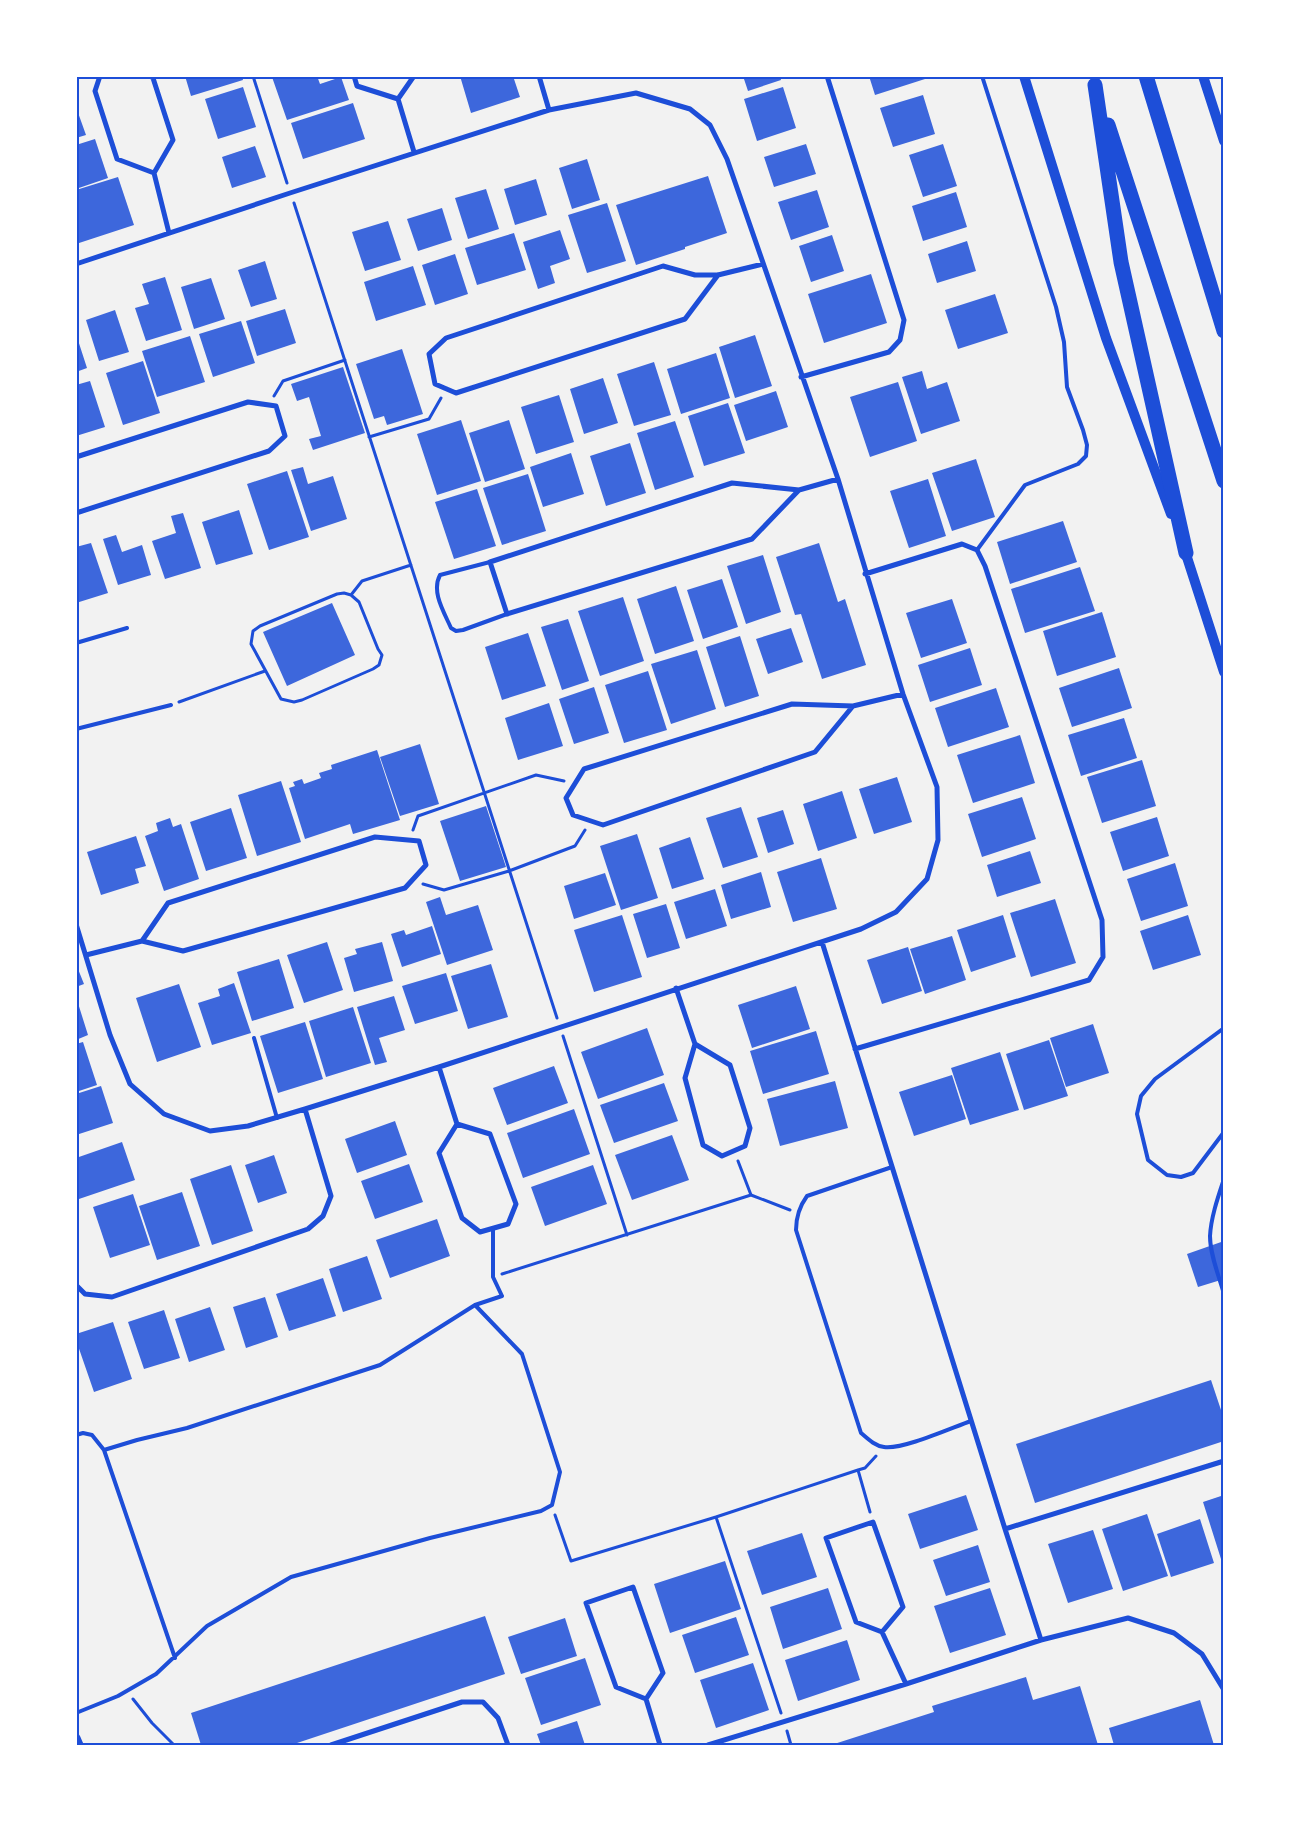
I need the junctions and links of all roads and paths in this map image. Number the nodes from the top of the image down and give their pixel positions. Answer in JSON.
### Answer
{"nodes":[{"id":1,"x":100,"y":76,"type":"edge"},
{"id":2,"x":150,"y":76,"type":"edge"},
{"id":3,"x":253,"y":76,"type":"edge"},
{"id":4,"x":354,"y":76,"type":"edge"},
{"id":5,"x":414,"y":76,"type":"edge"},
{"id":6,"x":539,"y":76,"type":"edge"},
{"id":7,"x":827,"y":76,"type":"edge"},
{"id":8,"x":982,"y":76,"type":"edge"},
{"id":9,"x":1024,"y":76,"type":"edge"},
{"id":10,"x":1146,"y":76,"type":"edge"},
{"id":11,"x":1204,"y":76,"type":"edge"},
{"id":12,"x":1223,"y":76,"type":"edge"},
{"id":13,"x":1094,"y":80,"type":"edge"},
{"id":14,"x":1224,"y":80,"type":"edge"},
{"id":15,"x":398,"y":99,"type":"junction"},
{"id":16,"x":549,"y":110,"type":"junction"},
{"id":17,"x":1224,"y":140,"type":"edge"},
{"id":18,"x":414,"y":152,"type":"junction"},
{"id":19,"x":154,"y":173,"type":"junction"},
{"id":20,"x":290,"y":193,"type":"junction"},
{"id":21,"x":169,"y":233,"type":"junction"},
{"id":22,"x":76,"y":264,"type":"edge"},
{"id":23,"x":764,"y":264,"type":"junction"},
{"id":24,"x":718,"y":275,"type":"junction"},
{"id":25,"x":1210,"y":289,"type":"junction"},
{"id":26,"x":1224,"y":314,"type":"edge"},
{"id":27,"x":1224,"y":331,"type":"edge"},
{"id":28,"x":345,"y":360,"type":"junction"},
{"id":29,"x":801,"y":377,"type":"junction"},
{"id":30,"x":446,"y":389,"type":"junction"},
{"id":31,"x":269,"y":405,"type":"junction"},
{"id":32,"x":369,"y":437,"type":"junction"},
{"id":33,"x":76,"y":457,"type":"edge"},
{"id":34,"x":838,"y":479,"type":"junction"},
{"id":35,"x":1224,"y":481,"type":"edge"},
{"id":36,"x":799,"y":490,"type":"junction"},
{"id":37,"x":76,"y":513,"type":"edge"},
{"id":38,"x":977,"y":550,"type":"junction"},
{"id":39,"x":1186,"y":553,"type":"junction"},
{"id":40,"x":490,"y":562,"type":"junction"},
{"id":41,"x":411,"y":565,"type":"junction"},
{"id":42,"x":866,"y":574,"type":"junction"},
{"id":43,"x":351,"y":595,"type":"junction"},
{"id":44,"x":507,"y":614,"type":"junction"},
{"id":45,"x":127,"y":628,"type":"dead end"},
{"id":46,"x":76,"y":643,"type":"edge"},
{"id":47,"x":265,"y":671,"type":"junction"},
{"id":48,"x":1224,"y":672,"type":"edge"},
{"id":49,"x":903,"y":694,"type":"junction"},
{"id":50,"x":171,"y":705,"type":"joint"},
{"id":51,"x":853,"y":706,"type":"junction"},
{"id":52,"x":76,"y":729,"type":"edge"},
{"id":53,"x":575,"y":783,"type":"junction"},
{"id":54,"x":484,"y":794,"type":"junction"},
{"id":55,"x":591,"y":821,"type":"junction"},
{"id":56,"x":409,"y":840,"type":"junction"},
{"id":57,"x":509,"y":871,"type":"junction"},
{"id":58,"x":411,"y":880,"type":"junction"},
{"id":59,"x":76,"y":924,"type":"edge"},
{"id":60,"x":142,"y":941,"type":"junction"},
{"id":61,"x":822,"y":942,"type":"junction"},
{"id":62,"x":86,"y":955,"type":"junction"},
{"id":63,"x":676,"y":988,"type":"junction"},
{"id":64,"x":560,"y":1027,"type":"junction"},
{"id":65,"x":1224,"y":1028,"type":"edge"},
{"id":66,"x":254,"y":1038,"type":"dead end"},
{"id":67,"x":695,"y":1044,"type":"junction"},
{"id":68,"x":855,"y":1049,"type":"junction"},
{"id":69,"x":439,"y":1067,"type":"junction"},
{"id":70,"x":305,"y":1109,"type":"junction"},
{"id":71,"x":277,"y":1118,"type":"junction"},
{"id":72,"x":457,"y":1124,"type":"junction"},
{"id":73,"x":1224,"y":1132,"type":"edge"},
{"id":74,"x":734,"y":1151,"type":"junction"},
{"id":75,"x":892,"y":1167,"type":"junction"},
{"id":76,"x":1224,"y":1179,"type":"edge"},
{"id":77,"x":751,"y":1195,"type":"junction"},
{"id":78,"x":798,"y":1213,"type":"junction"},
{"id":79,"x":493,"y":1228,"type":"junction"},
{"id":80,"x":627,"y":1235,"type":"junction"},
{"id":81,"x":493,"y":1277,"type":"junction"},
{"id":82,"x":76,"y":1285,"type":"edge"},
{"id":83,"x":1224,"y":1294,"type":"edge"},
{"id":84,"x":475,"y":1305,"type":"junction"},
{"id":85,"x":971,"y":1421,"type":"junction"},
{"id":86,"x":76,"y":1435,"type":"edge"},
{"id":87,"x":884,"y":1447,"type":"junction"},
{"id":88,"x":104,"y":1450,"type":"junction"},
{"id":89,"x":1224,"y":1461,"type":"edge"},
{"id":90,"x":858,"y":1470,"type":"junction"},
{"id":91,"x":552,"y":1505,"type":"junction"},
{"id":92,"x":716,"y":1517,"type":"junction"},
{"id":93,"x":873,"y":1522,"type":"junction"},
{"id":94,"x":1005,"y":1529,"type":"junction"},
{"id":95,"x":882,"y":1632,"type":"junction"},
{"id":96,"x":1041,"y":1640,"type":"junction"},
{"id":97,"x":174,"y":1658,"type":"junction"},
{"id":98,"x":906,"y":1684,"type":"junction"},
{"id":99,"x":1224,"y":1690,"type":"edge"},
{"id":100,"x":127,"y":1691,"type":"junction"},
{"id":101,"x":646,"y":1699,"type":"junction"},
{"id":102,"x":76,"y":1713,"type":"edge"},
{"id":103,"x":783,"y":1722,"type":"junction"},
{"id":104,"x":76,"y":1738,"type":"edge"},
{"id":105,"x":78,"y":1745,"type":"edge"},
{"id":106,"x":174,"y":1745,"type":"edge"},
{"id":107,"x":331,"y":1745,"type":"edge"},
{"id":108,"x":508,"y":1745,"type":"edge"},
{"id":109,"x":660,"y":1745,"type":"edge"},
{"id":110,"x":708,"y":1745,"type":"edge"},
{"id":111,"x":791,"y":1745,"type":"edge"}],
"edges":[{"from":1,"to":19,"type":"street"},
{"from":2,"to":19,"type":"street"},
{"from":3,"to":20,"type":"path"},
{"from":4,"to":15,"type":"street"},
{"from":5,"to":15,"type":"street"},
{"from":6,"to":16,"type":"street"},
{"from":7,"to":29,"type":"street"},
{"from":8,"to":38,"type":"lane"},
{"from":9,"to":39,"type":"main road"},
{"from":10,"to":25,"type":"highway"},
{"from":11,"to":17,"type":"main road"},
{"from":12,"to":14,"type":"path"},
{"from":13,"to":35,"type":"highway"},
{"from":13,"to":39,"type":"highway"},
{"from":15,"to":18,"type":"street"},
{"from":16,"to":18,"type":"street"},
{"from":16,"to":23,"type":"street"},
{"from":18,"to":20,"type":"street"},
{"from":19,"to":21,"type":"street"},
{"from":20,"to":21,"type":"street"},
{"from":20,"to":28,"type":"path"},
{"from":21,"to":22,"type":"street"},
{"from":23,"to":24,"type":"street"},
{"from":23,"to":29,"type":"street"},
{"from":24,"to":30,"type":"street"},
{"from":24,"to":30,"type":"street"},
{"from":25,"to":26,"type":"highway"},
{"from":25,"to":27,"type":"highway"},
{"from":28,"to":31,"type":"path"},
{"from":28,"to":32,"type":"path"},
{"from":29,"to":34,"type":"street"},
{"from":30,"to":32,"type":"path"},
{"from":31,"to":33,"type":"street"},
{"from":31,"to":37,"type":"street"},
{"from":32,"to":41,"type":"path"},
{"from":34,"to":36,"type":"street"},
{"from":34,"to":42,"type":"street"},
{"from":36,"to":40,"type":"street"},
{"from":36,"to":44,"type":"street"},
{"from":38,"to":42,"type":"street"},
{"from":38,"to":68,"type":"street"},
{"from":39,"to":48,"type":"main road"},
{"from":40,"to":44,"type":"street"},
{"from":40,"to":44,"type":"lane"},
{"from":41,"to":43,"type":"path"},
{"from":41,"to":54,"type":"path"},
{"from":42,"to":49,"type":"street"},
{"from":43,"to":47,"type":"path"},
{"from":43,"to":47,"type":"path"},
{"from":45,"to":46,"type":"lane"},
{"from":47,"to":50,"type":"path"},
{"from":49,"to":51,"type":"street"},
{"from":49,"to":61,"type":"street"},
{"from":50,"to":52,"type":"lane"},
{"from":51,"to":53,"type":"street"},
{"from":51,"to":55,"type":"street"},
{"from":53,"to":54,"type":"path"},
{"from":53,"to":55,"type":"street"},
{"from":54,"to":56,"type":"path"},
{"from":54,"to":57,"type":"path"},
{"from":55,"to":57,"type":"path"},
{"from":56,"to":58,"type":"street"},
{"from":56,"to":60,"type":"street"},
{"from":57,"to":58,"type":"path"},
{"from":57,"to":64,"type":"path"},
{"from":58,"to":60,"type":"street"},
{"from":59,"to":62,"type":"street"},
{"from":60,"to":62,"type":"street"},
{"from":61,"to":63,"type":"street"},
{"from":61,"to":68,"type":"street"},
{"from":62,"to":71,"type":"street"},
{"from":63,"to":64,"type":"street"},
{"from":63,"to":67,"type":"street"},
{"from":64,"to":69,"type":"street"},
{"from":64,"to":80,"type":"path"},
{"from":65,"to":73,"type":"lane"},
{"from":66,"to":71,"type":"lane"},
{"from":67,"to":74,"type":"street"},
{"from":67,"to":74,"type":"street"},
{"from":68,"to":75,"type":"street"},
{"from":69,"to":70,"type":"street"},
{"from":69,"to":72,"type":"street"},
{"from":70,"to":71,"type":"street"},
{"from":70,"to":82,"type":"street"},
{"from":72,"to":79,"type":"street"},
{"from":72,"to":79,"type":"street"},
{"from":74,"to":77,"type":"path"},
{"from":75,"to":78,"type":"lane"},
{"from":75,"to":85,"type":"street"},
{"from":76,"to":83,"type":"lane"},
{"from":77,"to":78,"type":"path"},
{"from":77,"to":80,"type":"path"},
{"from":78,"to":87,"type":"lane"},
{"from":79,"to":81,"type":"lane"},
{"from":80,"to":81,"type":"path"},
{"from":81,"to":84,"type":"lane"},
{"from":84,"to":88,"type":"lane"},
{"from":84,"to":91,"type":"lane"},
{"from":85,"to":87,"type":"lane"},
{"from":85,"to":94,"type":"street"},
{"from":86,"to":88,"type":"lane"},
{"from":87,"to":90,"type":"path"},
{"from":88,"to":97,"type":"lane"},
{"from":89,"to":94,"type":"street"},
{"from":90,"to":92,"type":"path"},
{"from":90,"to":93,"type":"path"},
{"from":91,"to":92,"type":"path"},
{"from":91,"to":97,"type":"lane"},
{"from":92,"to":103,"type":"path"},
{"from":93,"to":95,"type":"street"},
{"from":93,"to":95,"type":"street"},
{"from":94,"to":96,"type":"street"},
{"from":95,"to":98,"type":"street"},
{"from":96,"to":98,"type":"street"},
{"from":96,"to":99,"type":"street"},
{"from":97,"to":100,"type":"lane"},
{"from":98,"to":103,"type":"street"},
{"from":100,"to":102,"type":"lane"},
{"from":100,"to":106,"type":"path"},
{"from":101,"to":101,"type":"street"},
{"from":101,"to":109,"type":"street"},
{"from":103,"to":110,"type":"street"},
{"from":103,"to":111,"type":"path"},
{"from":104,"to":105,"type":"street"},
{"from":107,"to":108,"type":"street"}]}
